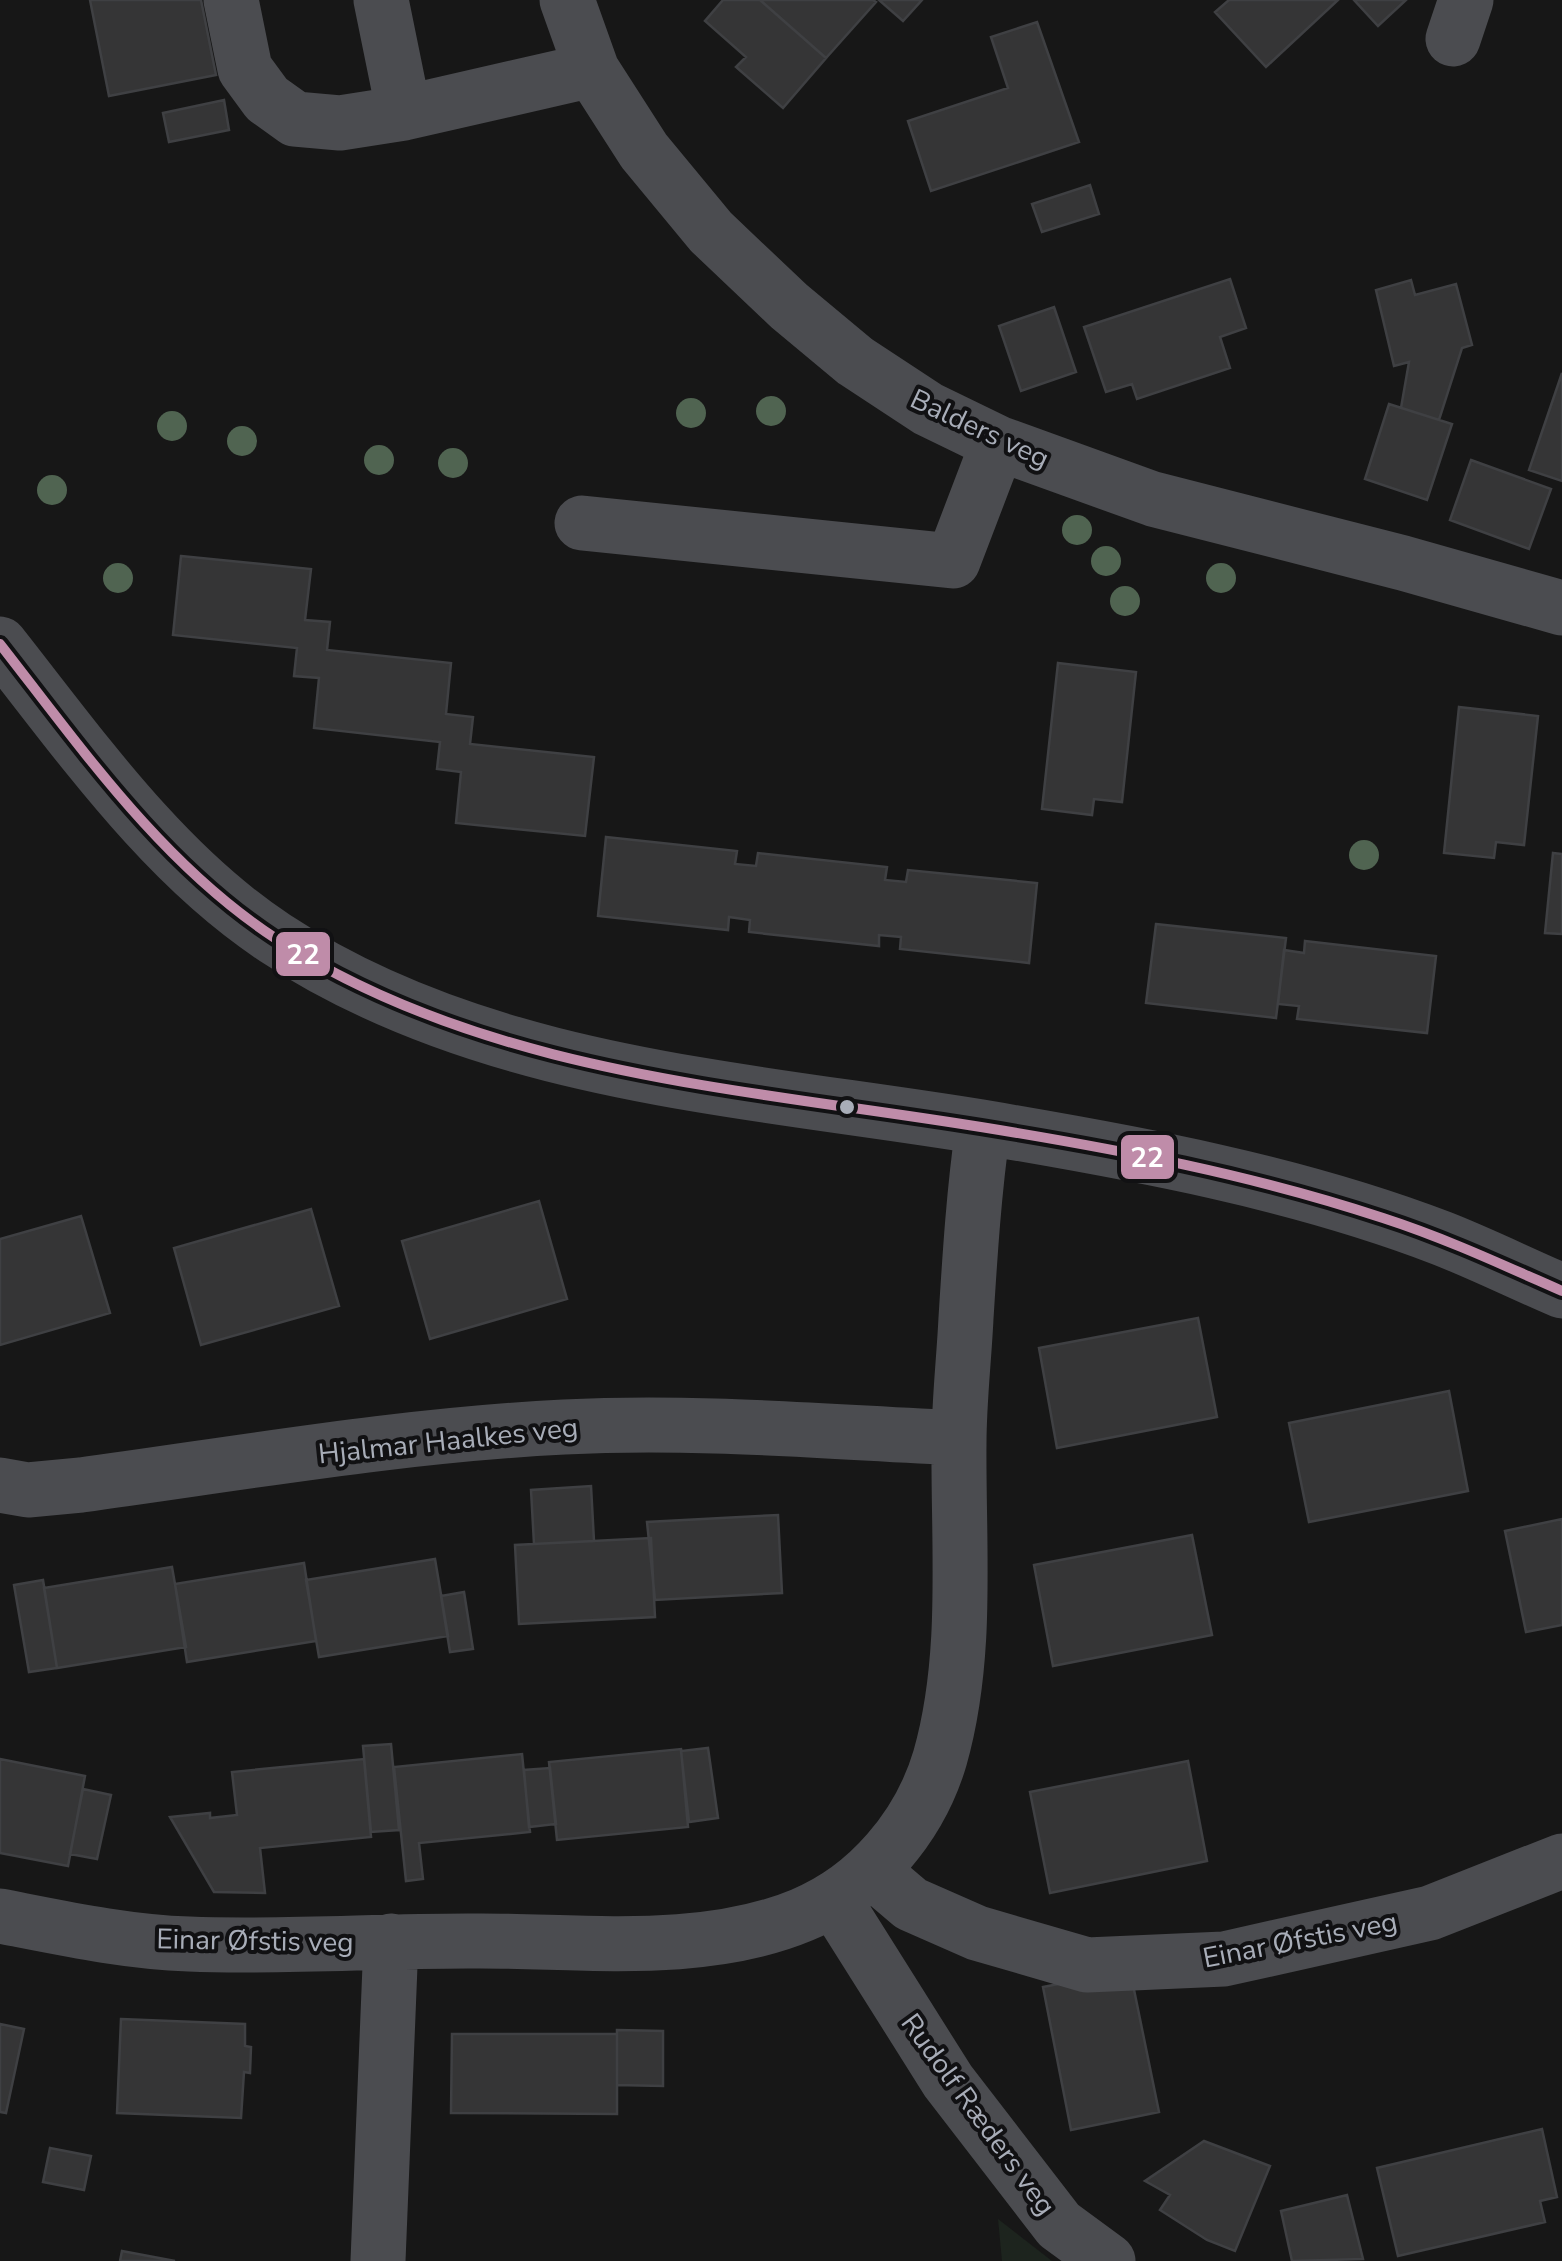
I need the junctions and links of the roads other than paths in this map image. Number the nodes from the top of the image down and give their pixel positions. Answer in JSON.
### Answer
{"nodes":[{"id":1,"x":232,"y":0,"type":"edge"},
{"id":2,"x":381,"y":0,"type":"edge"},
{"id":3,"x":567,"y":0,"type":"edge"},
{"id":4,"x":592,"y":70,"type":"junction"},
{"id":5,"x":404,"y":113,"type":"junction"},
{"id":6,"x":998,"y":442,"type":"junction"},
{"id":7,"x":582,"y":523,"type":"dead end"},
{"id":8,"x":1562,"y":608,"type":"edge"},
{"id":9,"x":0,"y":644,"type":"edge"},
{"id":10,"x":983,"y":1128,"type":"junction"},
{"id":11,"x":1562,"y":1291,"type":"edge"},
{"id":12,"x":959,"y":1438,"type":"junction"},
{"id":13,"x":0,"y":1485,"type":"edge"},
{"id":14,"x":1562,"y":1861,"type":"edge"},
{"id":15,"x":853,"y":1885,"type":"junction"},
{"id":16,"x":0,"y":1916,"type":"edge"},
{"id":17,"x":392,"y":1940,"type":"junction"},
{"id":18,"x":378,"y":2261,"type":"edge"},
{"id":19,"x":1108,"y":2261,"type":"edge"}],
"edges":[{"from":1,"to":5,"type":"street"},
{"from":2,"to":5,"type":"street"},
{"from":3,"to":4,"type":"street","name":"Balders veg"},
{"from":4,"to":5,"type":"street"},
{"from":4,"to":6,"type":"street","name":"Balders veg"},
{"from":6,"to":7,"type":"street"},
{"from":6,"to":8,"type":"street","name":"Balders veg"},
{"from":9,"to":10,"type":"street"},
{"from":10,"to":11,"type":"street"},
{"from":10,"to":12,"type":"street","name":"Einar Øfstis veg"},
{"from":12,"to":13,"type":"street","name":"Hjalmar Haalkes veg"},
{"from":12,"to":15,"type":"street","name":"Einar Øfstis veg"},
{"from":14,"to":15,"type":"street","name":"Einar Øfstis veg"},
{"from":15,"to":17,"type":"street","name":"Einar Øfstis veg"},
{"from":15,"to":19,"type":"street","name":"Rudolf Ræders veg"},
{"from":16,"to":17,"type":"street","name":"Einar Øfstis veg"},
{"from":17,"to":18,"type":"street","name":"Einar Øfstis veg"}]}
